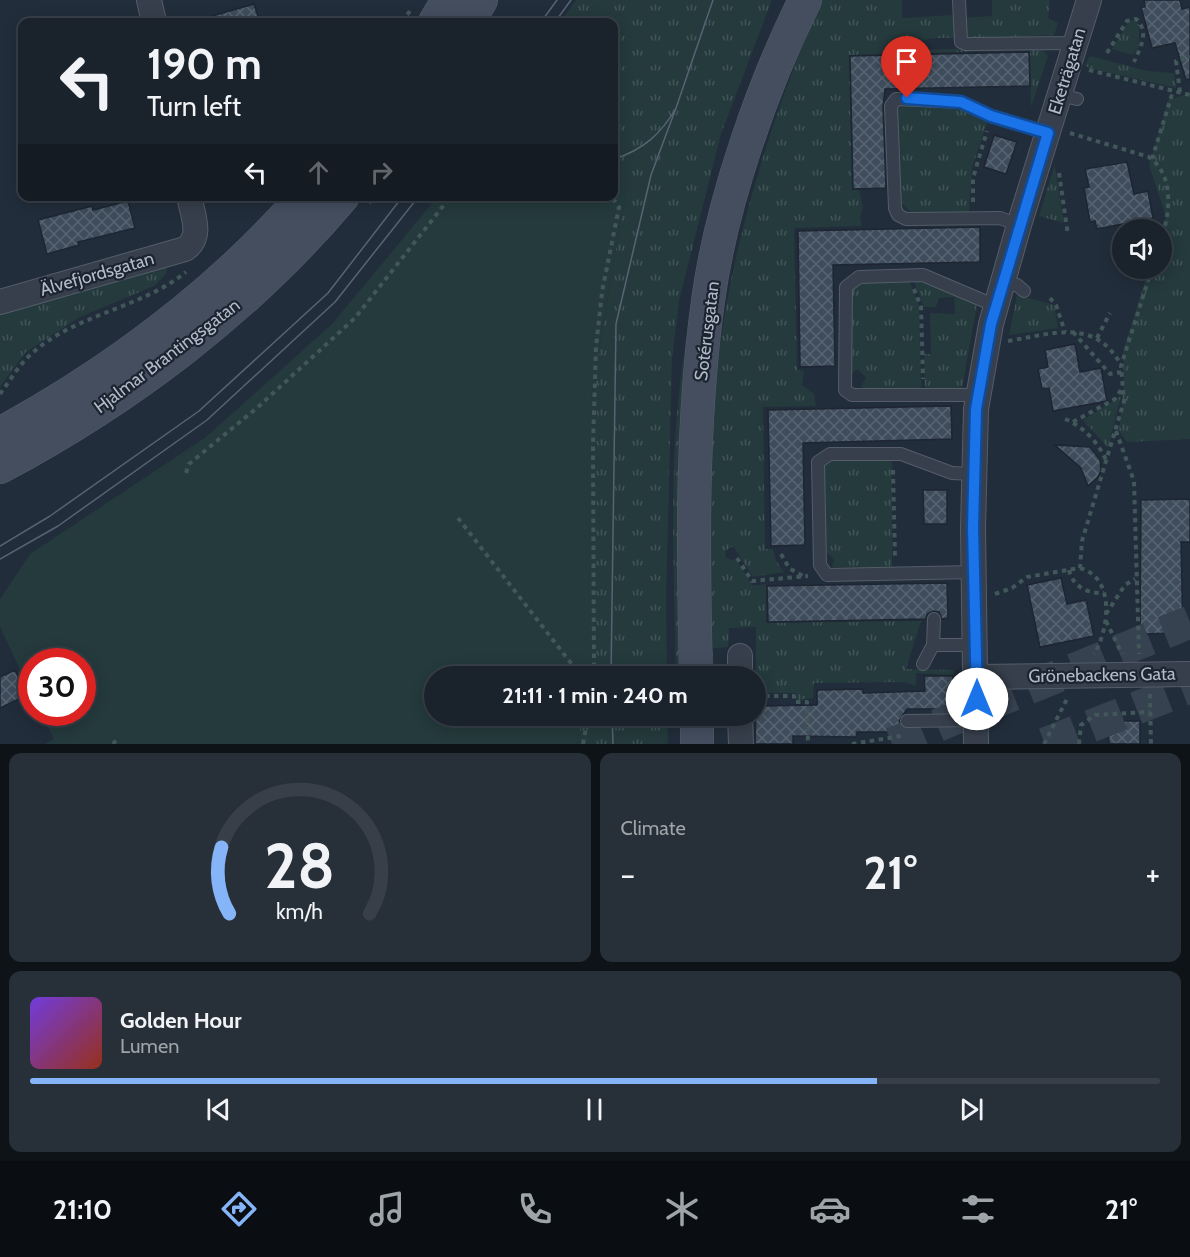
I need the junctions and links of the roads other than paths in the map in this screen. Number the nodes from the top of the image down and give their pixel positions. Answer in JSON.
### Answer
{"nodes":[{"id":1,"x":149,"y":0,"type":"edge"},
{"id":2,"x":448,"y":0,"type":"edge"},
{"id":3,"x":481,"y":0,"type":"edge"},
{"id":4,"x":805,"y":0,"type":"edge"},
{"id":5,"x":959,"y":0,"type":"edge"},
{"id":6,"x":1089,"y":0,"type":"edge"},
{"id":7,"x":153,"y":18,"type":"edge"},
{"id":8,"x":437,"y":18,"type":"edge"},
{"id":9,"x":470,"y":18,"type":"edge"},
{"id":10,"x":1076,"y":43,"type":"junction"},
{"id":11,"x":1055,"y":132,"type":"junction"},
{"id":12,"x":190,"y":201,"type":"edge"},
{"id":13,"x":299,"y":201,"type":"edge"},
{"id":14,"x":338,"y":201,"type":"edge"},
{"id":15,"x":1019,"y":225,"type":"junction"},
{"id":16,"x":1008,"y":294,"type":"junction"},
{"id":17,"x":0,"y":302,"type":"edge"},
{"id":18,"x":978,"y":395,"type":"junction"},
{"id":19,"x":0,"y":434,"type":"edge"},
{"id":20,"x":0,"y":467,"type":"edge"},
{"id":21,"x":974,"y":474,"type":"junction"},
{"id":22,"x":974,"y":572,"type":"junction"},
{"id":23,"x":934,"y":619,"type":"dead end"},
{"id":24,"x":933,"y":645,"type":"junction"},
{"id":25,"x":976,"y":645,"type":"junction"},
{"id":26,"x":923,"y":664,"type":"dead end"},
{"id":27,"x":696,"y":666,"type":"edge"},
{"id":28,"x":1190,"y":674,"type":"edge"},
{"id":29,"x":977,"y":677,"type":"junction"},
{"id":30,"x":977,"y":720,"type":"junction"},
{"id":31,"x":907,"y":721,"type":"dead end"},
{"id":32,"x":697,"y":726,"type":"edge"},
{"id":33,"x":741,"y":726,"type":"edge"},
{"id":34,"x":697,"y":744,"type":"edge"},
{"id":35,"x":741,"y":744,"type":"edge"},
{"id":36,"x":976,"y":744,"type":"edge"}],
"edges":[{"from":1,"to":7,"type":"street"},
{"from":2,"to":8,"type":"main road"},
{"from":3,"to":9,"type":"main road"},
{"from":4,"to":27,"type":"main road","name":"Sotérusgatan"},
{"from":5,"to":10,"type":"lane"},
{"from":6,"to":10,"type":"street","name":"Eketrägatan"},
{"from":10,"to":11,"type":"street","name":"Eketrägatan"},
{"from":11,"to":15,"type":"street","name":"Eketrägatan"},
{"from":11,"to":15,"type":"lane"},
{"from":12,"to":17,"type":"street","name":"Älvefjordsgatan"},
{"from":13,"to":19,"type":"main road","name":"Hjalmar Brantingsgatan"},
{"from":14,"to":20,"type":"main road","name":"Hjalmar Brantingsgatan"},
{"from":15,"to":16,"type":"street","name":"Eketrägatan"},
{"from":16,"to":18,"type":"street","name":"Eketrägatan"},
{"from":16,"to":18,"type":"lane"},
{"from":18,"to":21,"type":"street","name":"Eketrägatan"},
{"from":21,"to":22,"type":"street","name":"Eketrägatan"},
{"from":21,"to":22,"type":"lane"},
{"from":22,"to":25,"type":"street","name":"Eketrägatan"},
{"from":23,"to":24,"type":"lane"},
{"from":24,"to":25,"type":"lane"},
{"from":24,"to":26,"type":"lane"},
{"from":25,"to":29,"type":"street","name":"Eketrägatan"},
{"from":28,"to":29,"type":"street","name":"Grönebackens Gata"},
{"from":29,"to":30,"type":"street","name":"Eketrägatan"},
{"from":30,"to":31,"type":"lane"},
{"from":30,"to":36,"type":"street","name":"Eketrägatan"},
{"from":32,"to":34,"type":"main road"},
{"from":33,"to":35,"type":"street"}]}
